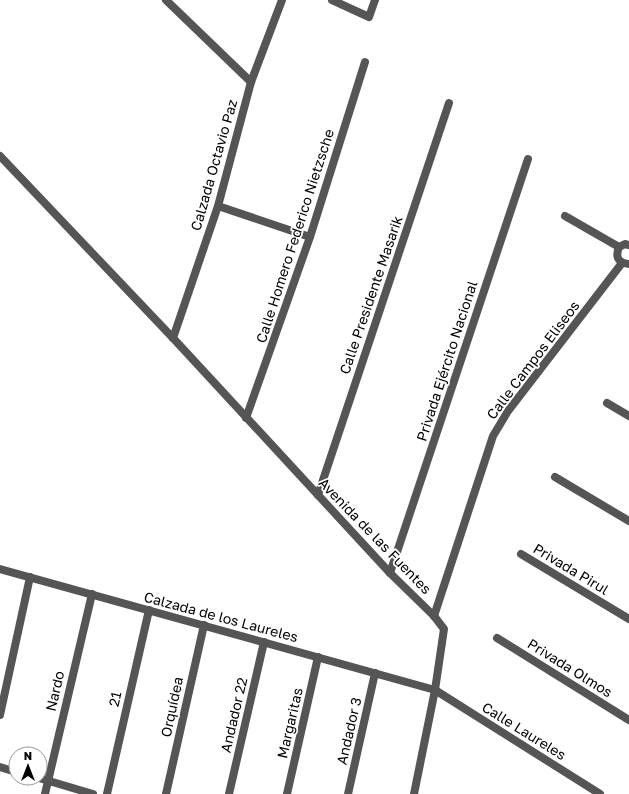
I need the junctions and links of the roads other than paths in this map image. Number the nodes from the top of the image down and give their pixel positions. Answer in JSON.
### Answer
{"nodes":[{"id":1,"x":166,"y":0,"type":"edge"},
{"id":2,"x":282,"y":0,"type":"edge"},
{"id":3,"x":332,"y":0,"type":"edge"},
{"id":4,"x":375,"y":0,"type":"edge"},
{"id":5,"x":365,"y":62,"type":"dead end"},
{"id":6,"x":251,"y":82,"type":"junction"},
{"id":7,"x":449,"y":103,"type":"dead end"},
{"id":8,"x":0,"y":156,"type":"edge"},
{"id":9,"x":528,"y":158,"type":"dead end"},
{"id":10,"x":218,"y":206,"type":"junction"},
{"id":11,"x":565,"y":216,"type":"dead end"},
{"id":12,"x":310,"y":237,"type":"junction"},
{"id":13,"x":629,"y":245,"type":"edge"},
{"id":14,"x":619,"y":247,"type":"junction"},
{"id":15,"x":626,"y":264,"type":"edge"},
{"id":16,"x":173,"y":338,"type":"junction"},
{"id":17,"x":607,"y":403,"type":"dead end"},
{"id":18,"x":629,"y":416,"type":"edge"},
{"id":19,"x":246,"y":418,"type":"junction"},
{"id":20,"x":555,"y":476,"type":"dead end"},
{"id":21,"x":318,"y":495,"type":"junction"},
{"id":22,"x":629,"y":521,"type":"edge"},
{"id":23,"x":521,"y":554,"type":"dead end"},
{"id":24,"x":0,"y":569,"type":"edge"},
{"id":25,"x":390,"y":572,"type":"junction"},
{"id":26,"x":30,"y":577,"type":"junction"},
{"id":27,"x":92,"y":594,"type":"junction"},
{"id":28,"x":148,"y":610,"type":"junction"},
{"id":29,"x":434,"y":616,"type":"junction"},
{"id":30,"x":629,"y":619,"type":"edge"},
{"id":31,"x":204,"y":626,"type":"junction"},
{"id":32,"x":497,"y":638,"type":"dead end"},
{"id":33,"x":264,"y":642,"type":"junction"},
{"id":34,"x":318,"y":657,"type":"junction"},
{"id":35,"x":375,"y":673,"type":"junction"},
{"id":36,"x":435,"y":690,"type":"junction"},
{"id":37,"x":0,"y":715,"type":"edge"},
{"id":38,"x":629,"y":720,"type":"edge"},
{"id":39,"x":48,"y":780,"type":"joint"},
{"id":40,"x":587,"y":790,"type":"edge"},
{"id":41,"x":93,"y":794,"type":"edge"},
{"id":42,"x":106,"y":794,"type":"edge"},
{"id":43,"x":166,"y":794,"type":"edge"},
{"id":44,"x":229,"y":794,"type":"edge"},
{"id":45,"x":287,"y":794,"type":"edge"},
{"id":46,"x":348,"y":794,"type":"edge"},
{"id":47,"x":414,"y":794,"type":"edge"},
{"id":48,"x":600,"y":794,"type":"edge"}],
"edges":[{"from":1,"to":6,"type":"street"},
{"from":2,"to":6,"type":"street","name":"Calzada Octavio Paz"},
{"from":3,"to":4,"type":"street"},
{"from":5,"to":12,"type":"street","name":"Calle Homero Federico Nietzsche"},
{"from":6,"to":10,"type":"street","name":"Calzada Octavio Paz"},
{"from":7,"to":21,"type":"street","name":"Calle Presidente Masarik"},
{"from":8,"to":16,"type":"street","name":"Avenida de las Fuentes"},
{"from":9,"to":25,"type":"street","name":"Privada Ejército Nacional"},
{"from":10,"to":12,"type":"street"},
{"from":10,"to":16,"type":"street","name":"Calzada Octavio Paz"},
{"from":11,"to":14,"type":"street"},
{"from":12,"to":19,"type":"street","name":"Calle Homero Federico Nietzsche"},
{"from":13,"to":14,"type":"street"},
{"from":14,"to":15,"type":"street"},
{"from":15,"to":29,"type":"street","name":"Calle Campos Eliseos"},
{"from":16,"to":19,"type":"street","name":"Avenida de las Fuentes"},
{"from":17,"to":18,"type":"street"},
{"from":19,"to":21,"type":"street","name":"Avenida de las Fuentes"},
{"from":20,"to":22,"type":"street"},
{"from":21,"to":25,"type":"street","name":"Avenida de las Fuentes"},
{"from":23,"to":30,"type":"street","name":"Privada Pirul"},
{"from":24,"to":26,"type":"street","name":"Calzada de los Laureles"},
{"from":25,"to":29,"type":"street","name":"Avenida de las Fuentes"},
{"from":26,"to":27,"type":"street","name":"Calzada de los Laureles"},
{"from":26,"to":37,"type":"street"},
{"from":27,"to":28,"type":"street","name":"Calzada de los Laureles"},
{"from":27,"to":39,"type":"street","name":"Nardo"},
{"from":28,"to":31,"type":"street","name":"Calzada de los Laureles"},
{"from":28,"to":42,"type":"street","name":"21"},
{"from":29,"to":36,"type":"street","name":"Avenida de las Fuentes"},
{"from":31,"to":33,"type":"street","name":"Calzada de los Laureles"},
{"from":31,"to":43,"type":"street","name":"Orquídea"},
{"from":32,"to":38,"type":"street","name":"Privada Olmos"},
{"from":33,"to":34,"type":"street","name":"Calzada de los Laureles"},
{"from":33,"to":44,"type":"street","name":"Andador 22"},
{"from":34,"to":35,"type":"street","name":"Calzada de los Laureles"},
{"from":34,"to":45,"type":"street","name":"Margaritas"},
{"from":35,"to":36,"type":"street","name":"Calzada de los Laureles"},
{"from":35,"to":46,"type":"street","name":"Andador 3"},
{"from":36,"to":40,"type":"street","name":"Calle Laureles"},
{"from":36,"to":47,"type":"street","name":"Avenida de las Fuentes"},
{"from":39,"to":41,"type":"street"},
{"from":40,"to":48,"type":"street","name":"Calle Laureles"}]}
